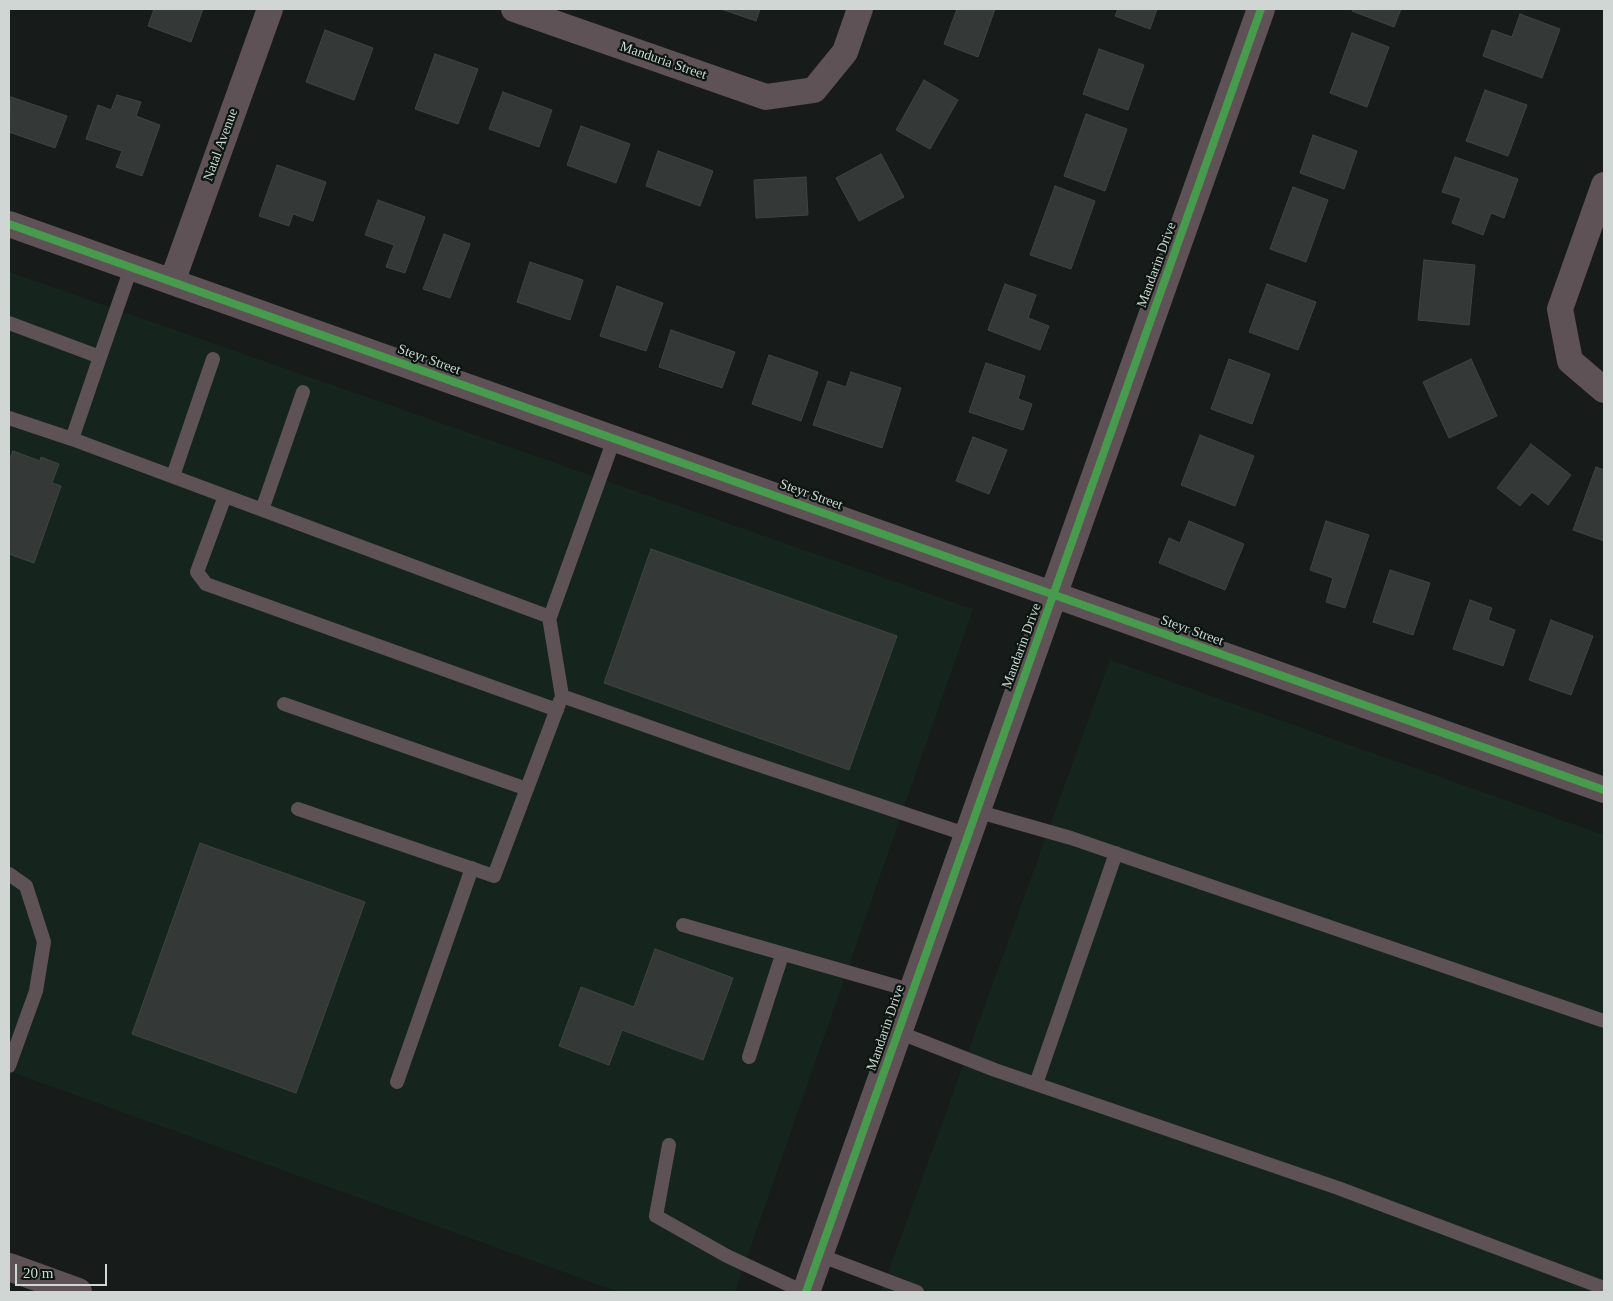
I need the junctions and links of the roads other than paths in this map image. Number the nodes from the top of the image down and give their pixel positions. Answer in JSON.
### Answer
{"nodes":[{"id":1,"x":270,"y":9,"type":"edge"},
{"id":2,"x":514,"y":9,"type":"edge"},
{"id":3,"x":860,"y":9,"type":"edge"},
{"id":4,"x":1261,"y":9,"type":"edge"},
{"id":5,"x":1604,"y":185,"type":"edge"},
{"id":6,"x":9,"y":224,"type":"edge"},
{"id":7,"x":131,"y":268,"type":"junction"},
{"id":8,"x":172,"y":282,"type":"junction"},
{"id":9,"x":9,"y":323,"type":"edge"},
{"id":10,"x":100,"y":357,"type":"junction"},
{"id":11,"x":213,"y":359,"type":"dead end"},
{"id":12,"x":1604,"y":390,"type":"edge"},
{"id":13,"x":303,"y":392,"type":"dead end"},
{"id":14,"x":9,"y":418,"type":"edge"},
{"id":15,"x":72,"y":439,"type":"junction"},
{"id":16,"x":614,"y":439,"type":"junction"},
{"id":17,"x":173,"y":476,"type":"junction"},
{"id":18,"x":225,"y":496,"type":"junction"},
{"id":19,"x":262,"y":510,"type":"junction"},
{"id":20,"x":1053,"y":595,"type":"junction"},
{"id":21,"x":549,"y":617,"type":"junction"},
{"id":22,"x":562,"y":696,"type":"junction"},
{"id":23,"x":284,"y":704,"type":"dead end"},
{"id":24,"x":557,"y":710,"type":"junction"},
{"id":25,"x":527,"y":789,"type":"junction"},
{"id":26,"x":1604,"y":790,"type":"edge"},
{"id":27,"x":298,"y":809,"type":"dead end"},
{"id":28,"x":972,"y":823,"type":"junction"},
{"id":29,"x":1116,"y":853,"type":"junction"},
{"id":30,"x":472,"y":868,"type":"junction"},
{"id":31,"x":9,"y":874,"type":"edge"},
{"id":32,"x":683,"y":925,"type":"dead end"},
{"id":33,"x":782,"y":955,"type":"junction"},
{"id":34,"x":913,"y":991,"type":"junction"},
{"id":35,"x":1604,"y":1021,"type":"edge"},
{"id":36,"x":898,"y":1032,"type":"junction"},
{"id":37,"x":749,"y":1057,"type":"dead end"},
{"id":38,"x":9,"y":1066,"type":"edge"},
{"id":39,"x":397,"y":1082,"type":"dead end"},
{"id":40,"x":1036,"y":1084,"type":"junction"},
{"id":41,"x":669,"y":1145,"type":"dead end"},
{"id":42,"x":819,"y":1255,"type":"junction"},
{"id":43,"x":9,"y":1267,"type":"edge"},
{"id":44,"x":1604,"y":1288,"type":"edge"},
{"id":45,"x":78,"y":1292,"type":"edge"},
{"id":46,"x":805,"y":1292,"type":"edge"},
{"id":47,"x":917,"y":1292,"type":"edge"}],
"edges":[{"from":1,"to":8,"type":"street","name":"Natal Avenue"},
{"from":2,"to":3,"type":"street","name":"Manduria Street"},
{"from":4,"to":20,"type":"street","name":"Mandarin Drive"},
{"from":5,"to":12,"type":"street"},
{"from":6,"to":7,"type":"street","name":"Steyr Street"},
{"from":7,"to":8,"type":"street","name":"Steyr Street"},
{"from":7,"to":10,"type":"lane"},
{"from":8,"to":16,"type":"street","name":"Steyr Street"},
{"from":9,"to":10,"type":"lane"},
{"from":10,"to":15,"type":"lane"},
{"from":11,"to":17,"type":"lane"},
{"from":13,"to":19,"type":"lane"},
{"from":14,"to":15,"type":"lane"},
{"from":15,"to":17,"type":"lane"},
{"from":16,"to":20,"type":"street","name":"Steyr Street"},
{"from":16,"to":21,"type":"lane"},
{"from":17,"to":18,"type":"lane"},
{"from":18,"to":19,"type":"lane"},
{"from":18,"to":24,"type":"lane"},
{"from":19,"to":21,"type":"lane"},
{"from":20,"to":26,"type":"street","name":"Steyr Street"},
{"from":20,"to":28,"type":"street","name":"Mandarin Drive"},
{"from":21,"to":22,"type":"lane"},
{"from":22,"to":24,"type":"lane"},
{"from":22,"to":28,"type":"lane"},
{"from":23,"to":25,"type":"lane"},
{"from":24,"to":25,"type":"lane"},
{"from":25,"to":30,"type":"lane"},
{"from":27,"to":30,"type":"lane"},
{"from":28,"to":29,"type":"lane"},
{"from":28,"to":34,"type":"street","name":"Mandarin Drive"},
{"from":29,"to":35,"type":"lane"},
{"from":29,"to":40,"type":"lane"},
{"from":30,"to":39,"type":"lane"},
{"from":31,"to":38,"type":"lane"},
{"from":32,"to":33,"type":"lane"},
{"from":33,"to":34,"type":"lane"},
{"from":33,"to":37,"type":"lane"},
{"from":34,"to":36,"type":"street","name":"Mandarin Drive"},
{"from":36,"to":40,"type":"lane"},
{"from":36,"to":42,"type":"street","name":"Mandarin Drive"},
{"from":40,"to":44,"type":"lane"},
{"from":41,"to":46,"type":"lane"},
{"from":42,"to":46,"type":"street","name":"Mandarin Drive"},
{"from":42,"to":47,"type":"lane"},
{"from":43,"to":45,"type":"main road"}]}
